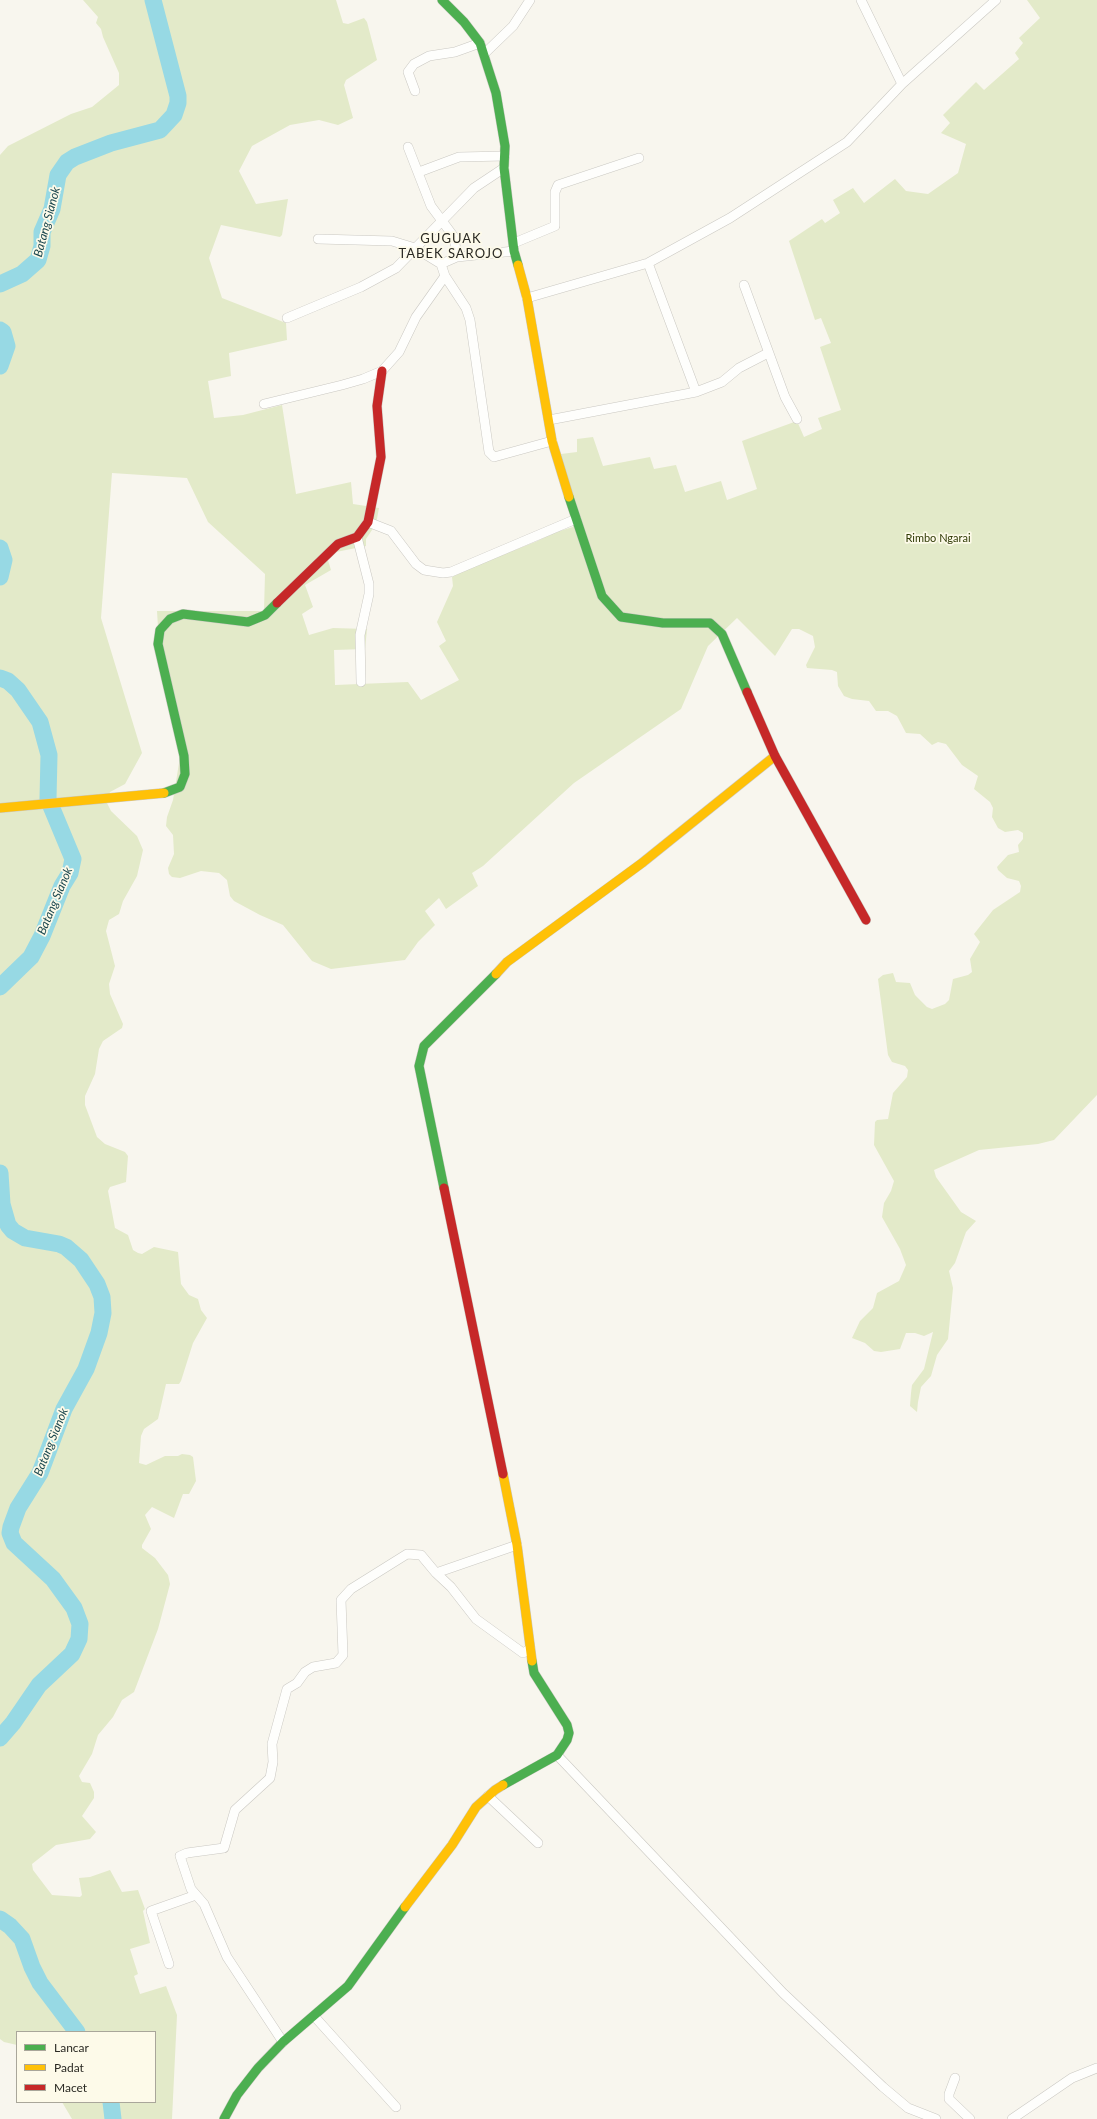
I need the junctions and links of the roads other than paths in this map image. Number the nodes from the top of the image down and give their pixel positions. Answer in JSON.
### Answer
{"nodes":[{"id":1,"x":442,"y":0,"type":"edge"},
{"id":2,"x":530,"y":0,"type":"edge"},
{"id":3,"x":861,"y":0,"type":"edge"},
{"id":4,"x":996,"y":0,"type":"edge"},
{"id":5,"x":480,"y":43,"type":"junction"},
{"id":6,"x":485,"y":53,"type":"junction"},
{"id":7,"x":902,"y":84,"type":"junction"},
{"id":8,"x":415,"y":91,"type":"dead end"},
{"id":9,"x":408,"y":147,"type":"dead end"},
{"id":10,"x":505,"y":156,"type":"junction"},
{"id":11,"x":639,"y":158,"type":"dead end"},
{"id":12,"x":504,"y":168,"type":"junction"},
{"id":13,"x":419,"y":172,"type":"junction"},
{"id":14,"x":442,"y":221,"type":"junction"},
{"id":15,"x":318,"y":239,"type":"dead end"},
{"id":16,"x":514,"y":247,"type":"junction"},
{"id":17,"x":415,"y":248,"type":"junction"},
{"id":18,"x":458,"y":257,"type":"junction"},
{"id":19,"x":648,"y":263,"type":"junction"},
{"id":20,"x":441,"y":264,"type":"junction"},
{"id":21,"x":445,"y":276,"type":"junction"},
{"id":22,"x":744,"y":285,"type":"dead end"},
{"id":23,"x":527,"y":298,"type":"junction"},
{"id":24,"x":287,"y":318,"type":"dead end"},
{"id":25,"x":768,"y":353,"type":"junction"},
{"id":26,"x":382,"y":371,"type":"junction"},
{"id":27,"x":696,"y":392,"type":"junction"},
{"id":28,"x":264,"y":404,"type":"dead end"},
{"id":29,"x":797,"y":419,"type":"dead end"},
{"id":30,"x":549,"y":420,"type":"junction"},
{"id":31,"x":552,"y":441,"type":"junction"},
{"id":32,"x":576,"y":519,"type":"junction"},
{"id":33,"x":368,"y":522,"type":"junction"},
{"id":34,"x":356,"y":538,"type":"junction"},
{"id":35,"x":361,"y":682,"type":"dead end"},
{"id":36,"x":775,"y":756,"type":"junction"},
{"id":37,"x":0,"y":808,"type":"edge"},
{"id":38,"x":866,"y":920,"type":"dead end"},
{"id":39,"x":517,"y":1545,"type":"junction"},
{"id":40,"x":436,"y":1573,"type":"junction"},
{"id":41,"x":530,"y":1649,"type":"junction"},
{"id":42,"x":557,"y":1755,"type":"junction"},
{"id":43,"x":488,"y":1796,"type":"junction"},
{"id":44,"x":538,"y":1843,"type":"dead end"},
{"id":45,"x":196,"y":1895,"type":"junction"},
{"id":46,"x":169,"y":1964,"type":"dead end"},
{"id":47,"x":314,"y":2016,"type":"junction"},
{"id":48,"x":283,"y":2042,"type":"junction"},
{"id":49,"x":1097,"y":2068,"type":"edge"},
{"id":50,"x":955,"y":2078,"type":"dead end"},
{"id":51,"x":396,"y":2107,"type":"dead end"},
{"id":52,"x":224,"y":2119,"type":"edge"},
{"id":53,"x":936,"y":2119,"type":"edge"},
{"id":54,"x":970,"y":2119,"type":"edge"},
{"id":55,"x":1012,"y":2119,"type":"edge"}],
"edges":[{"from":1,"to":5,"type":"street"},
{"from":2,"to":6,"type":"street"},
{"from":3,"to":7,"type":"street"},
{"from":4,"to":7,"type":"street"},
{"from":5,"to":6,"type":"street"},
{"from":5,"to":8,"type":"street"},
{"from":6,"to":10,"type":"street"},
{"from":7,"to":19,"type":"street"},
{"from":9,"to":13,"type":"street"},
{"from":10,"to":12,"type":"street"},
{"from":10,"to":13,"type":"street"},
{"from":11,"to":16,"type":"street"},
{"from":12,"to":14,"type":"street"},
{"from":12,"to":16,"type":"street"},
{"from":13,"to":14,"type":"street"},
{"from":14,"to":17,"type":"street"},
{"from":14,"to":18,"type":"street"},
{"from":15,"to":17,"type":"street"},
{"from":16,"to":18,"type":"street"},
{"from":16,"to":23,"type":"street"},
{"from":17,"to":20,"type":"street"},
{"from":17,"to":24,"type":"street"},
{"from":18,"to":20,"type":"street"},
{"from":19,"to":23,"type":"street"},
{"from":19,"to":27,"type":"street"},
{"from":20,"to":21,"type":"street"},
{"from":21,"to":26,"type":"street"},
{"from":21,"to":31,"type":"street"},
{"from":22,"to":25,"type":"street"},
{"from":23,"to":30,"type":"street"},
{"from":25,"to":27,"type":"street"},
{"from":25,"to":29,"type":"street"},
{"from":26,"to":28,"type":"street"},
{"from":26,"to":33,"type":"street"},
{"from":27,"to":30,"type":"street"},
{"from":30,"to":31,"type":"street"},
{"from":31,"to":32,"type":"street"},
{"from":32,"to":33,"type":"street"},
{"from":32,"to":36,"type":"street"},
{"from":33,"to":34,"type":"street"},
{"from":34,"to":35,"type":"street"},
{"from":34,"to":37,"type":"street"},
{"from":36,"to":38,"type":"street"},
{"from":36,"to":39,"type":"street"},
{"from":39,"to":40,"type":"street"},
{"from":39,"to":41,"type":"street"},
{"from":40,"to":41,"type":"street"},
{"from":40,"to":45,"type":"street"},
{"from":41,"to":42,"type":"street"},
{"from":42,"to":43,"type":"street"},
{"from":42,"to":53,"type":"street"},
{"from":43,"to":44,"type":"street"},
{"from":43,"to":47,"type":"street"},
{"from":45,"to":46,"type":"street"},
{"from":45,"to":48,"type":"street"},
{"from":47,"to":48,"type":"street"},
{"from":47,"to":51,"type":"street"},
{"from":48,"to":52,"type":"street"},
{"from":49,"to":55,"type":"street"},
{"from":50,"to":54,"type":"street"}]}
